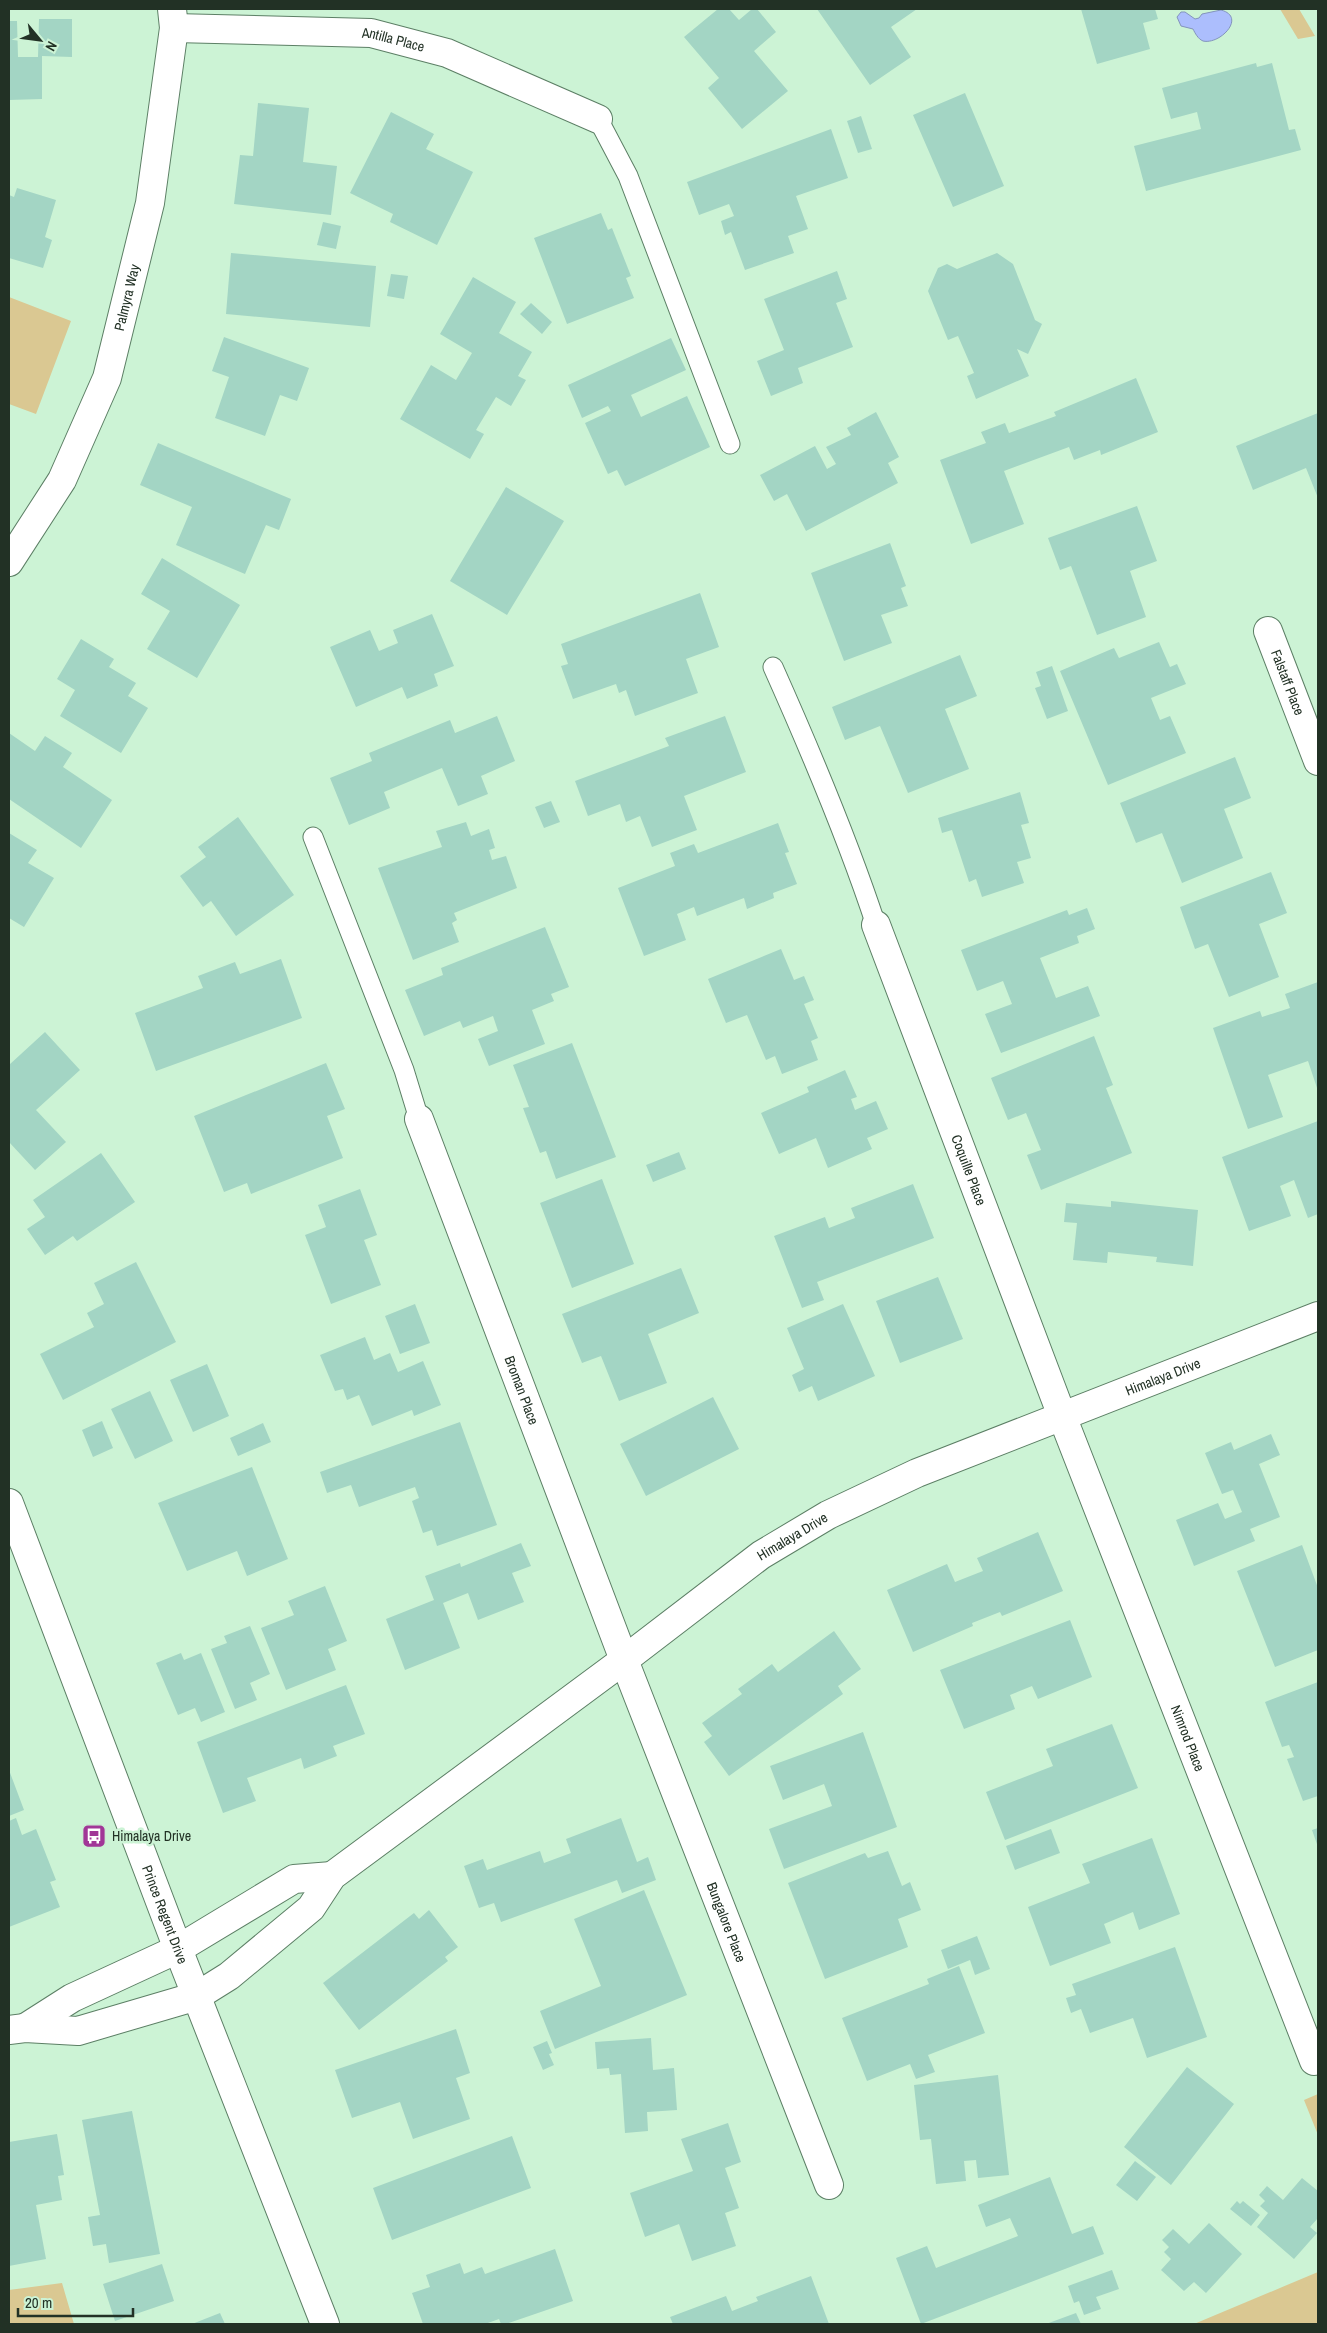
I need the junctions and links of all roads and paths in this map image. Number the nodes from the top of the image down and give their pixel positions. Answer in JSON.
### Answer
{"nodes":[{"id":1,"x":173,"y":19,"type":"edge"},
{"id":2,"x":598,"y":119,"type":"joint"},
{"id":3,"x":730,"y":444,"type":"dead end"},
{"id":4,"x":9,"y":562,"type":"edge"},
{"id":5,"x":1268,"y":631,"type":"dead end"},
{"id":6,"x":773,"y":667,"type":"dead end"},
{"id":7,"x":1318,"y":761,"type":"edge"},
{"id":8,"x":313,"y":836,"type":"dead end"},
{"id":9,"x":876,"y":925,"type":"joint"},
{"id":10,"x":419,"y":1119,"type":"joint"},
{"id":11,"x":1318,"y":1316,"type":"edge"},
{"id":12,"x":1062,"y":1416,"type":"junction"},
{"id":13,"x":9,"y":1503,"type":"edge"},
{"id":14,"x":624,"y":1660,"type":"junction"},
{"id":15,"x":332,"y":1876,"type":"junction"},
{"id":16,"x":178,"y":1949,"type":"junction"},
{"id":17,"x":197,"y":1996,"type":"junction"},
{"id":18,"x":17,"y":2029,"type":"edge"},
{"id":19,"x":1314,"y":2061,"type":"dead end"},
{"id":20,"x":829,"y":2185,"type":"dead end"},
{"id":21,"x":325,"y":2324,"type":"edge"}],
"edges":[{"from":1,"to":2,"type":"street","name":"Antilla Place"},
{"from":1,"to":4,"type":"street","name":"Palmyra Way"},
{"from":2,"to":3,"type":"lane"},
{"from":5,"to":7,"type":"street","name":"Falstaff Place"},
{"from":6,"to":9,"type":"lane"},
{"from":8,"to":10,"type":"lane"},
{"from":9,"to":12,"type":"street","name":"Coquille Place"},
{"from":10,"to":14,"type":"street","name":"Broman Place"},
{"from":11,"to":12,"type":"street","name":"Himalaya Drive"},
{"from":12,"to":14,"type":"street","name":"Himalaya Drive"},
{"from":12,"to":19,"type":"street","name":"Nimrod Place"},
{"from":13,"to":16,"type":"street","name":"Prince Regent Drive"},
{"from":14,"to":15,"type":"street","name":"Himalaya Drive"},
{"from":14,"to":20,"type":"street","name":"Bungalore Place"},
{"from":15,"to":16,"type":"street","name":"Himalaya Drive"},
{"from":15,"to":17,"type":"street","name":"Himalaya Drive"},
{"from":16,"to":17,"type":"street","name":"Prince Regent Drive"},
{"from":16,"to":18,"type":"street","name":"Himalaya Drive"},
{"from":17,"to":18,"type":"street","name":"Himalaya Drive"},
{"from":17,"to":21,"type":"street","name":"Prince Regent Drive"}]}
